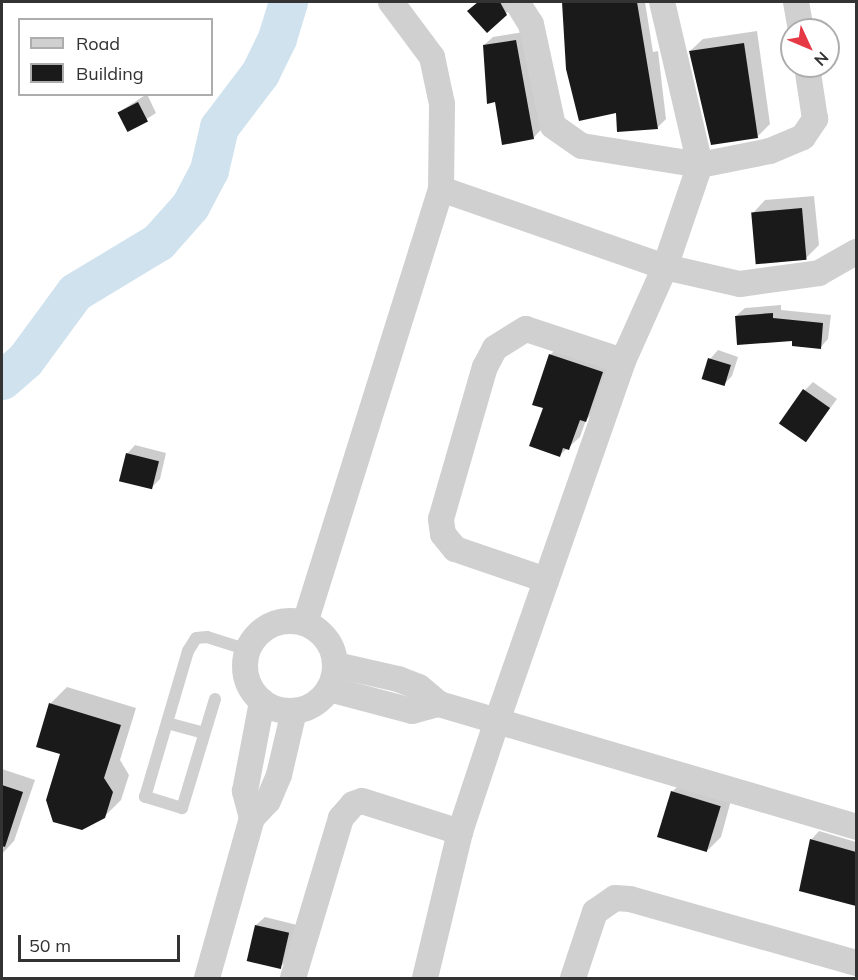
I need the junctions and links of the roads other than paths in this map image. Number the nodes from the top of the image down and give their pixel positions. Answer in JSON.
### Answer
{"nodes":[{"id":1,"x":391,"y":2,"type":"edge"},
{"id":2,"x":517,"y":2,"type":"edge"},
{"id":3,"x":662,"y":2,"type":"edge"},
{"id":4,"x":796,"y":2,"type":"edge"},
{"id":5,"x":799,"y":18,"type":"edge"},
{"id":6,"x":809,"y":78,"type":"edge"},
{"id":7,"x":700,"y":165,"type":"junction"},
{"id":8,"x":441,"y":189,"type":"junction"},
{"id":9,"x":856,"y":252,"type":"edge"},
{"id":10,"x":665,"y":267,"type":"junction"},
{"id":11,"x":623,"y":361,"type":"junction"},
{"id":12,"x":546,"y":580,"type":"junction"},
{"id":13,"x":305,"y":622,"type":"junction"},
{"id":14,"x":248,"y":650,"type":"junction"},
{"id":15,"x":333,"y":677,"type":"junction"},
{"id":16,"x":215,"y":699,"type":"dead end"},
{"id":17,"x":262,"y":702,"type":"junction"},
{"id":18,"x":294,"y":711,"type":"junction"},
{"id":19,"x":497,"y":721,"type":"junction"},
{"id":20,"x":167,"y":723,"type":"junction"},
{"id":21,"x":204,"y":733,"type":"junction"},
{"id":22,"x":252,"y":818,"type":"junction"},
{"id":23,"x":856,"y":827,"type":"edge"},
{"id":24,"x":460,"y":832,"type":"junction"},
{"id":25,"x":854,"y":956,"type":"edge"},
{"id":26,"x":207,"y":978,"type":"edge"},
{"id":27,"x":293,"y":978,"type":"edge"},
{"id":28,"x":425,"y":978,"type":"edge"},
{"id":29,"x":573,"y":978,"type":"edge"}],
"edges":[{"from":1,"to":8,"type":"street"},
{"from":2,"to":7,"type":"street"},
{"from":3,"to":7,"type":"street"},
{"from":4,"to":5,"type":"street"},
{"from":6,"to":7,"type":"street"},
{"from":7,"to":10,"type":"street"},
{"from":8,"to":10,"type":"street"},
{"from":8,"to":13,"type":"street"},
{"from":9,"to":10,"type":"street"},
{"from":10,"to":11,"type":"street"},
{"from":11,"to":12,"type":"street"},
{"from":11,"to":12,"type":"street"},
{"from":12,"to":19,"type":"street"},
{"from":13,"to":14,"type":"street"},
{"from":13,"to":15,"type":"street"},
{"from":14,"to":17,"type":"street"},
{"from":14,"to":20,"type":"lane"},
{"from":15,"to":18,"type":"street"},
{"from":15,"to":19,"type":"street"},
{"from":16,"to":21,"type":"lane"},
{"from":17,"to":18,"type":"street"},
{"from":17,"to":22,"type":"street"},
{"from":18,"to":22,"type":"street"},
{"from":19,"to":23,"type":"street"},
{"from":19,"to":24,"type":"street"},
{"from":20,"to":21,"type":"lane"},
{"from":20,"to":21,"type":"lane"},
{"from":22,"to":26,"type":"street"},
{"from":24,"to":27,"type":"street"},
{"from":24,"to":28,"type":"street"},
{"from":25,"to":29,"type":"street"}]}
